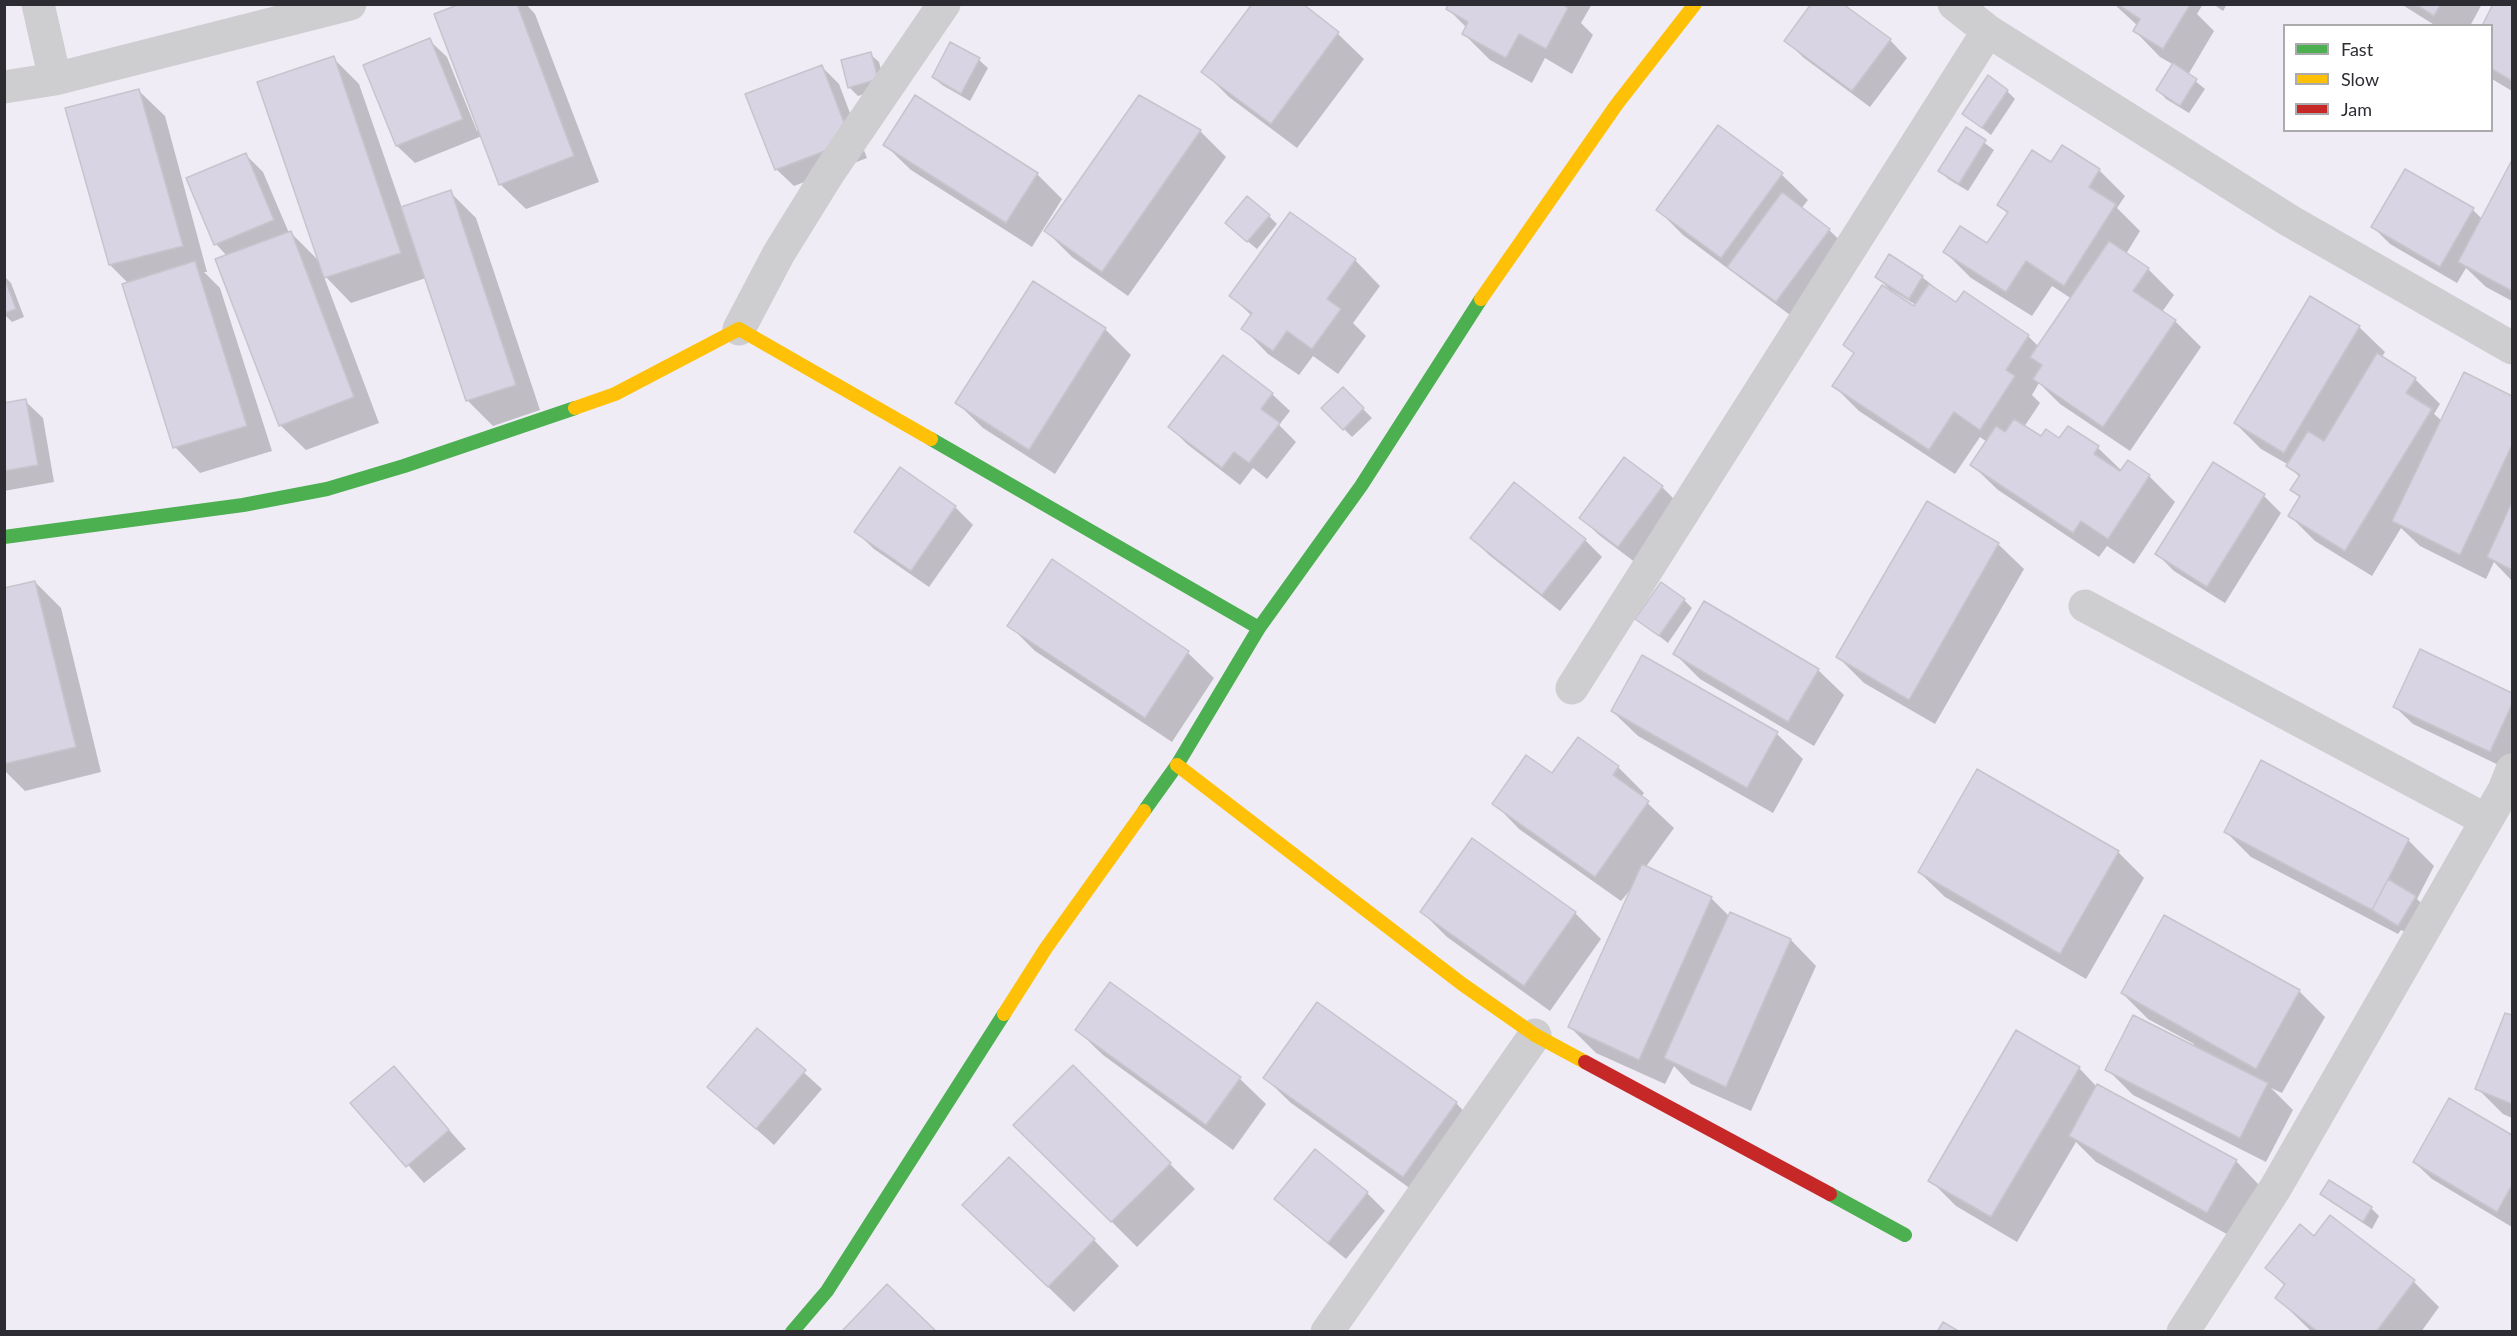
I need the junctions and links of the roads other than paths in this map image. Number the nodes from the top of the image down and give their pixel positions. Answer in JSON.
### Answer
{"nodes":[{"id":1,"x":38,"y":4,"type":"edge"},
{"id":2,"x":350,"y":4,"type":"edge"},
{"id":3,"x":944,"y":4,"type":"edge"},
{"id":4,"x":1695,"y":4,"type":"edge"},
{"id":5,"x":1954,"y":4,"type":"edge"},
{"id":6,"x":1989,"y":31,"type":"junction"},
{"id":7,"x":55,"y":79,"type":"junction"},
{"id":8,"x":4,"y":87,"type":"edge"},
{"id":9,"x":739,"y":329,"type":"junction"},
{"id":10,"x":2512,"y":348,"type":"edge"},
{"id":11,"x":4,"y":537,"type":"edge"},
{"id":12,"x":2085,"y":606,"type":"dead end"},
{"id":13,"x":1259,"y":628,"type":"junction"},
{"id":14,"x":1572,"y":688,"type":"dead end"},
{"id":15,"x":1177,"y":765,"type":"junction"},
{"id":16,"x":2512,"y":770,"type":"edge"},
{"id":17,"x":2486,"y":820,"type":"junction"},
{"id":18,"x":1535,"y":1035,"type":"junction"},
{"id":19,"x":1905,"y":1235,"type":"dead end"},
{"id":20,"x":792,"y":1332,"type":"edge"},
{"id":21,"x":1327,"y":1332,"type":"edge"},
{"id":22,"x":2182,"y":1332,"type":"edge"}],
"edges":[{"from":1,"to":7,"type":"street"},
{"from":2,"to":7,"type":"street"},
{"from":3,"to":9,"type":"street"},
{"from":4,"to":13,"type":"street"},
{"from":5,"to":6,"type":"street"},
{"from":6,"to":10,"type":"street"},
{"from":6,"to":14,"type":"street"},
{"from":7,"to":8,"type":"street"},
{"from":9,"to":11,"type":"street"},
{"from":9,"to":13,"type":"street"},
{"from":12,"to":17,"type":"street"},
{"from":13,"to":15,"type":"street"},
{"from":15,"to":18,"type":"street"},
{"from":15,"to":20,"type":"street"},
{"from":16,"to":17,"type":"street"},
{"from":17,"to":22,"type":"street"},
{"from":18,"to":19,"type":"street"},
{"from":18,"to":21,"type":"street"}]}
